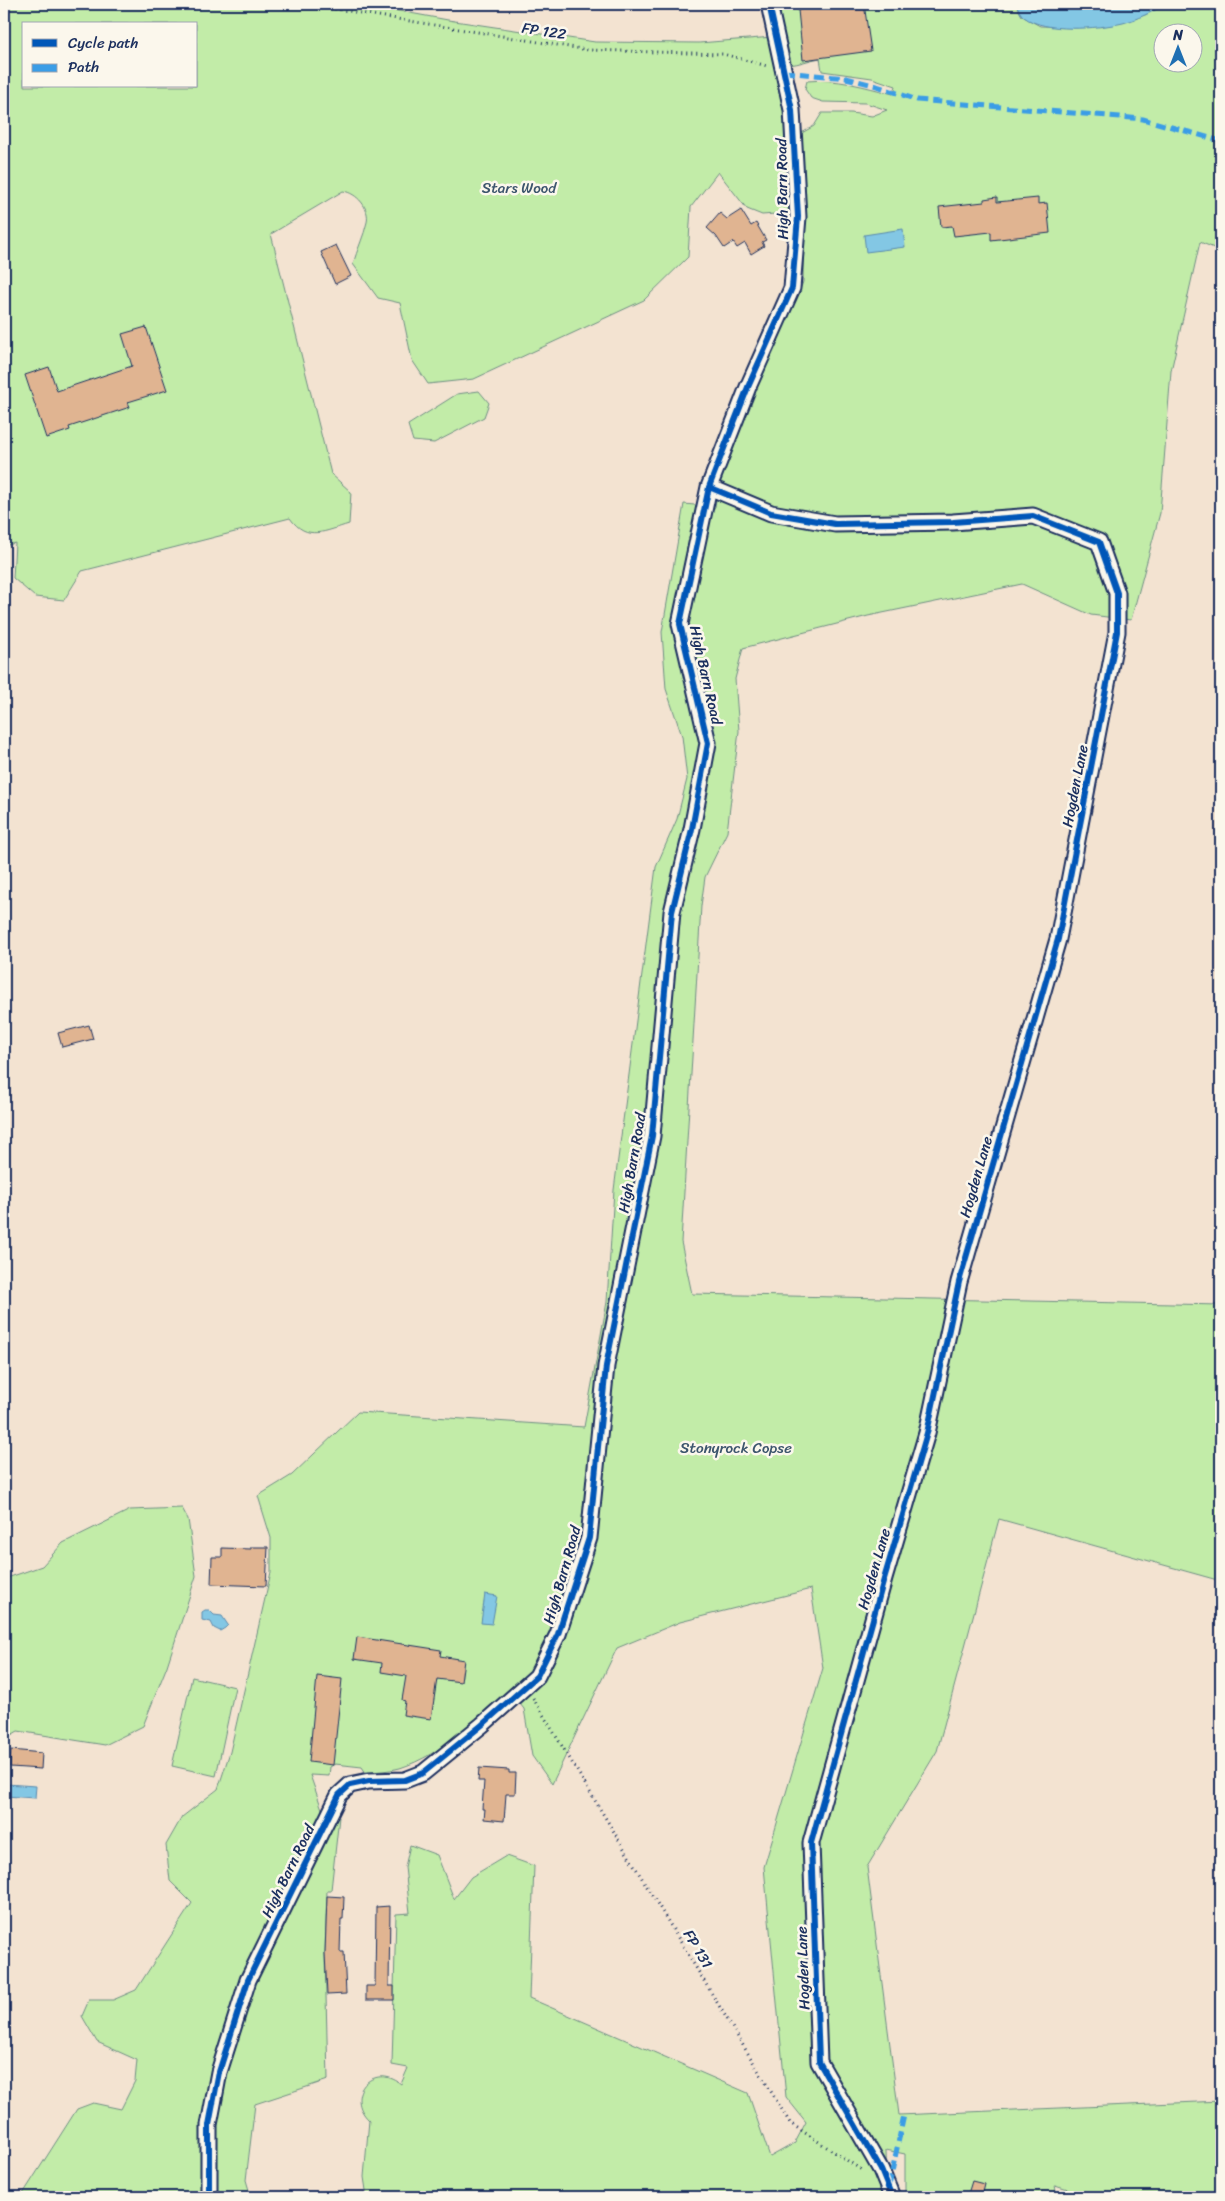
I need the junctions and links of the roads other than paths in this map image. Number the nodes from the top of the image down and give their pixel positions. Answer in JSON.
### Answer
{"nodes":[{"id":1,"x":769,"y":4,"type":"edge"},
{"id":2,"x":709,"y":487,"type":"junction"},
{"id":3,"x":209,"y":2197,"type":"edge"},
{"id":4,"x":892,"y":2197,"type":"edge"}],
"edges":[{"from":1,"to":2,"type":"street","name":"High Barn Road"},
{"from":2,"to":3,"type":"street","name":"High Barn Road"},
{"from":2,"to":4,"type":"street","name":"Hogden Lane"}]}
